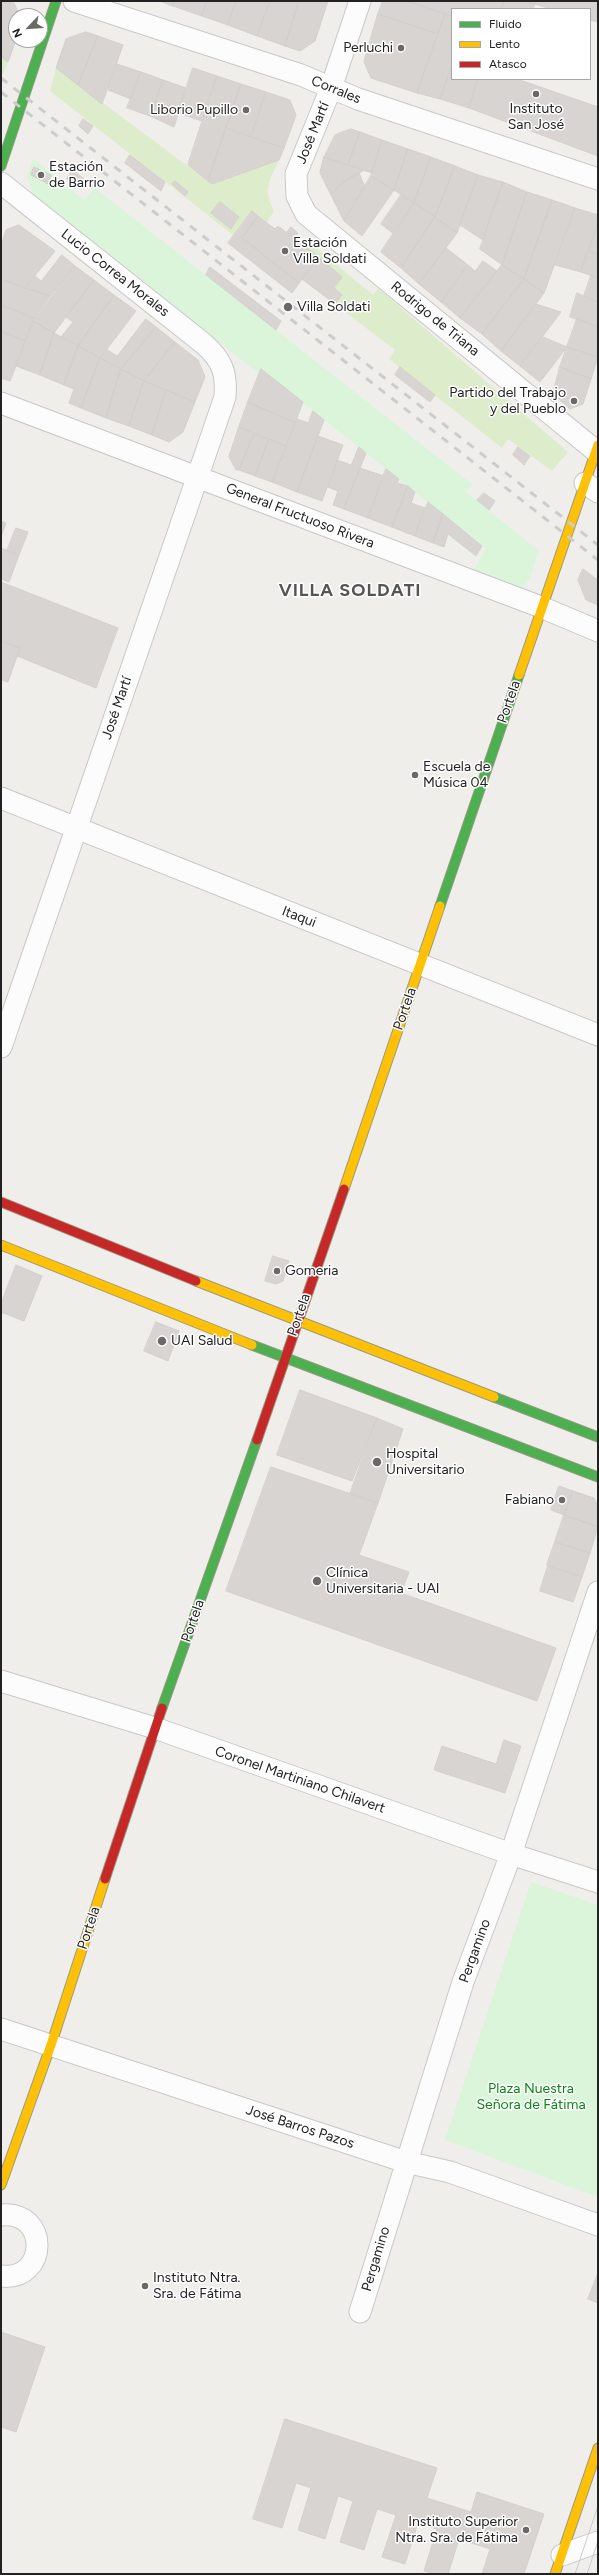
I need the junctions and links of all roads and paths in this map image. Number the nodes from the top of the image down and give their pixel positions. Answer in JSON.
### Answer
{"nodes":[{"id":1,"x":56,"y":1,"type":"edge"},
{"id":2,"x":74,"y":1,"type":"edge"},
{"id":3,"x":360,"y":1,"type":"edge"},
{"id":4,"x":331,"y":88,"type":"junction"},
{"id":5,"x":1,"y":169,"type":"edge"},
{"id":6,"x":296,"y":174,"type":"joint"},
{"id":7,"x":598,"y":179,"type":"edge"},
{"id":8,"x":224,"y":367,"type":"joint"},
{"id":9,"x":1,"y":403,"type":"edge"},
{"id":10,"x":597,"y":448,"type":"edge"},
{"id":11,"x":198,"y":477,"type":"junction"},
{"id":12,"x":592,"y":487,"type":"edge"},
{"id":13,"x":541,"y":608,"type":"junction"},
{"id":14,"x":598,"y":632,"type":"edge"},
{"id":15,"x":1,"y":798,"type":"edge"},
{"id":16,"x":75,"y":829,"type":"junction"},
{"id":17,"x":421,"y":965,"type":"junction"},
{"id":18,"x":598,"y":1035,"type":"edge"},
{"id":19,"x":1,"y":1047,"type":"edge"},
{"id":20,"x":1,"y":1202,"type":"edge"},
{"id":21,"x":1,"y":1245,"type":"edge"},
{"id":22,"x":296,"y":1322,"type":"junction"},
{"id":23,"x":286,"y":1357,"type":"junction"},
{"id":24,"x":598,"y":1437,"type":"edge"},
{"id":25,"x":598,"y":1478,"type":"edge"},
{"id":26,"x":598,"y":1592,"type":"edge"},
{"id":27,"x":1,"y":1681,"type":"edge"},
{"id":28,"x":155,"y":1728,"type":"junction"},
{"id":29,"x":511,"y":1854,"type":"junction"},
{"id":30,"x":598,"y":1882,"type":"edge"},
{"id":31,"x":1,"y":2029,"type":"edge"},
{"id":32,"x":51,"y":2045,"type":"junction"},
{"id":33,"x":406,"y":2162,"type":"junction"},
{"id":34,"x":1,"y":2185,"type":"edge"},
{"id":35,"x":1,"y":2215,"type":"edge"},
{"id":36,"x":598,"y":2225,"type":"edge"},
{"id":37,"x":1,"y":2276,"type":"edge"},
{"id":38,"x":360,"y":2312,"type":"dead end"},
{"id":39,"x":598,"y":2448,"type":"edge"},
{"id":40,"x":598,"y":2542,"type":"edge"},
{"id":41,"x":559,"y":2565,"type":"edge"}],
"edges":[{"from":1,"to":5,"type":"street"},
{"from":2,"to":4,"type":"street","name":"Corrales"},
{"from":3,"to":4,"type":"street","name":"José Martí"},
{"from":4,"to":6,"type":"street","name":"José Martí"},
{"from":4,"to":7,"type":"street","name":"Corrales"},
{"from":5,"to":8,"type":"street","name":"Lucio Correa Morales"},
{"from":6,"to":10,"type":"street","name":"Rodrigo de Triana"},
{"from":8,"to":11,"type":"street","name":"José Martí"},
{"from":9,"to":11,"type":"street","name":"General Fructuoso Rivera"},
{"from":10,"to":12,"type":"street","name":"Portela"},
{"from":11,"to":13,"type":"street","name":"General Fructuoso Rivera"},
{"from":11,"to":16,"type":"street","name":"José Martí"},
{"from":12,"to":13,"type":"street","name":"Portela"},
{"from":13,"to":14,"type":"street","name":"General Fructuoso Rivera"},
{"from":13,"to":17,"type":"street","name":"Portela"},
{"from":15,"to":16,"type":"street","name":"Itaqui"},
{"from":16,"to":17,"type":"street","name":"Itaqui"},
{"from":16,"to":19,"type":"street","name":"José Martí"},
{"from":17,"to":18,"type":"street","name":"Itaqui"},
{"from":17,"to":22,"type":"street","name":"Portela"},
{"from":20,"to":22,"type":"street"},
{"from":21,"to":23,"type":"street"},
{"from":22,"to":23,"type":"street","name":"Portela"},
{"from":22,"to":24,"type":"street"},
{"from":23,"to":25,"type":"street"},
{"from":23,"to":28,"type":"street","name":"Portela"},
{"from":26,"to":29,"type":"street","name":"Pergamino"},
{"from":27,"to":28,"type":"street","name":"Coronel Martiniano Chilavert"},
{"from":28,"to":29,"type":"street","name":"Coronel Martiniano Chilavert"},
{"from":28,"to":32,"type":"street","name":"Portela"},
{"from":29,"to":30,"type":"street","name":"Coronel Martiniano Chilavert"},
{"from":29,"to":33,"type":"street","name":"Pergamino"},
{"from":31,"to":32,"type":"street","name":"José Barros Pazos"},
{"from":32,"to":33,"type":"street","name":"José Barros Pazos"},
{"from":32,"to":34,"type":"street","name":"Portela"},
{"from":33,"to":36,"type":"street","name":"José Barros Pazos"},
{"from":33,"to":38,"type":"street","name":"Pergamino"},
{"from":35,"to":37,"type":"street"},
{"from":39,"to":41,"type":"street"},
{"from":40,"to":41,"type":"street"}]}
